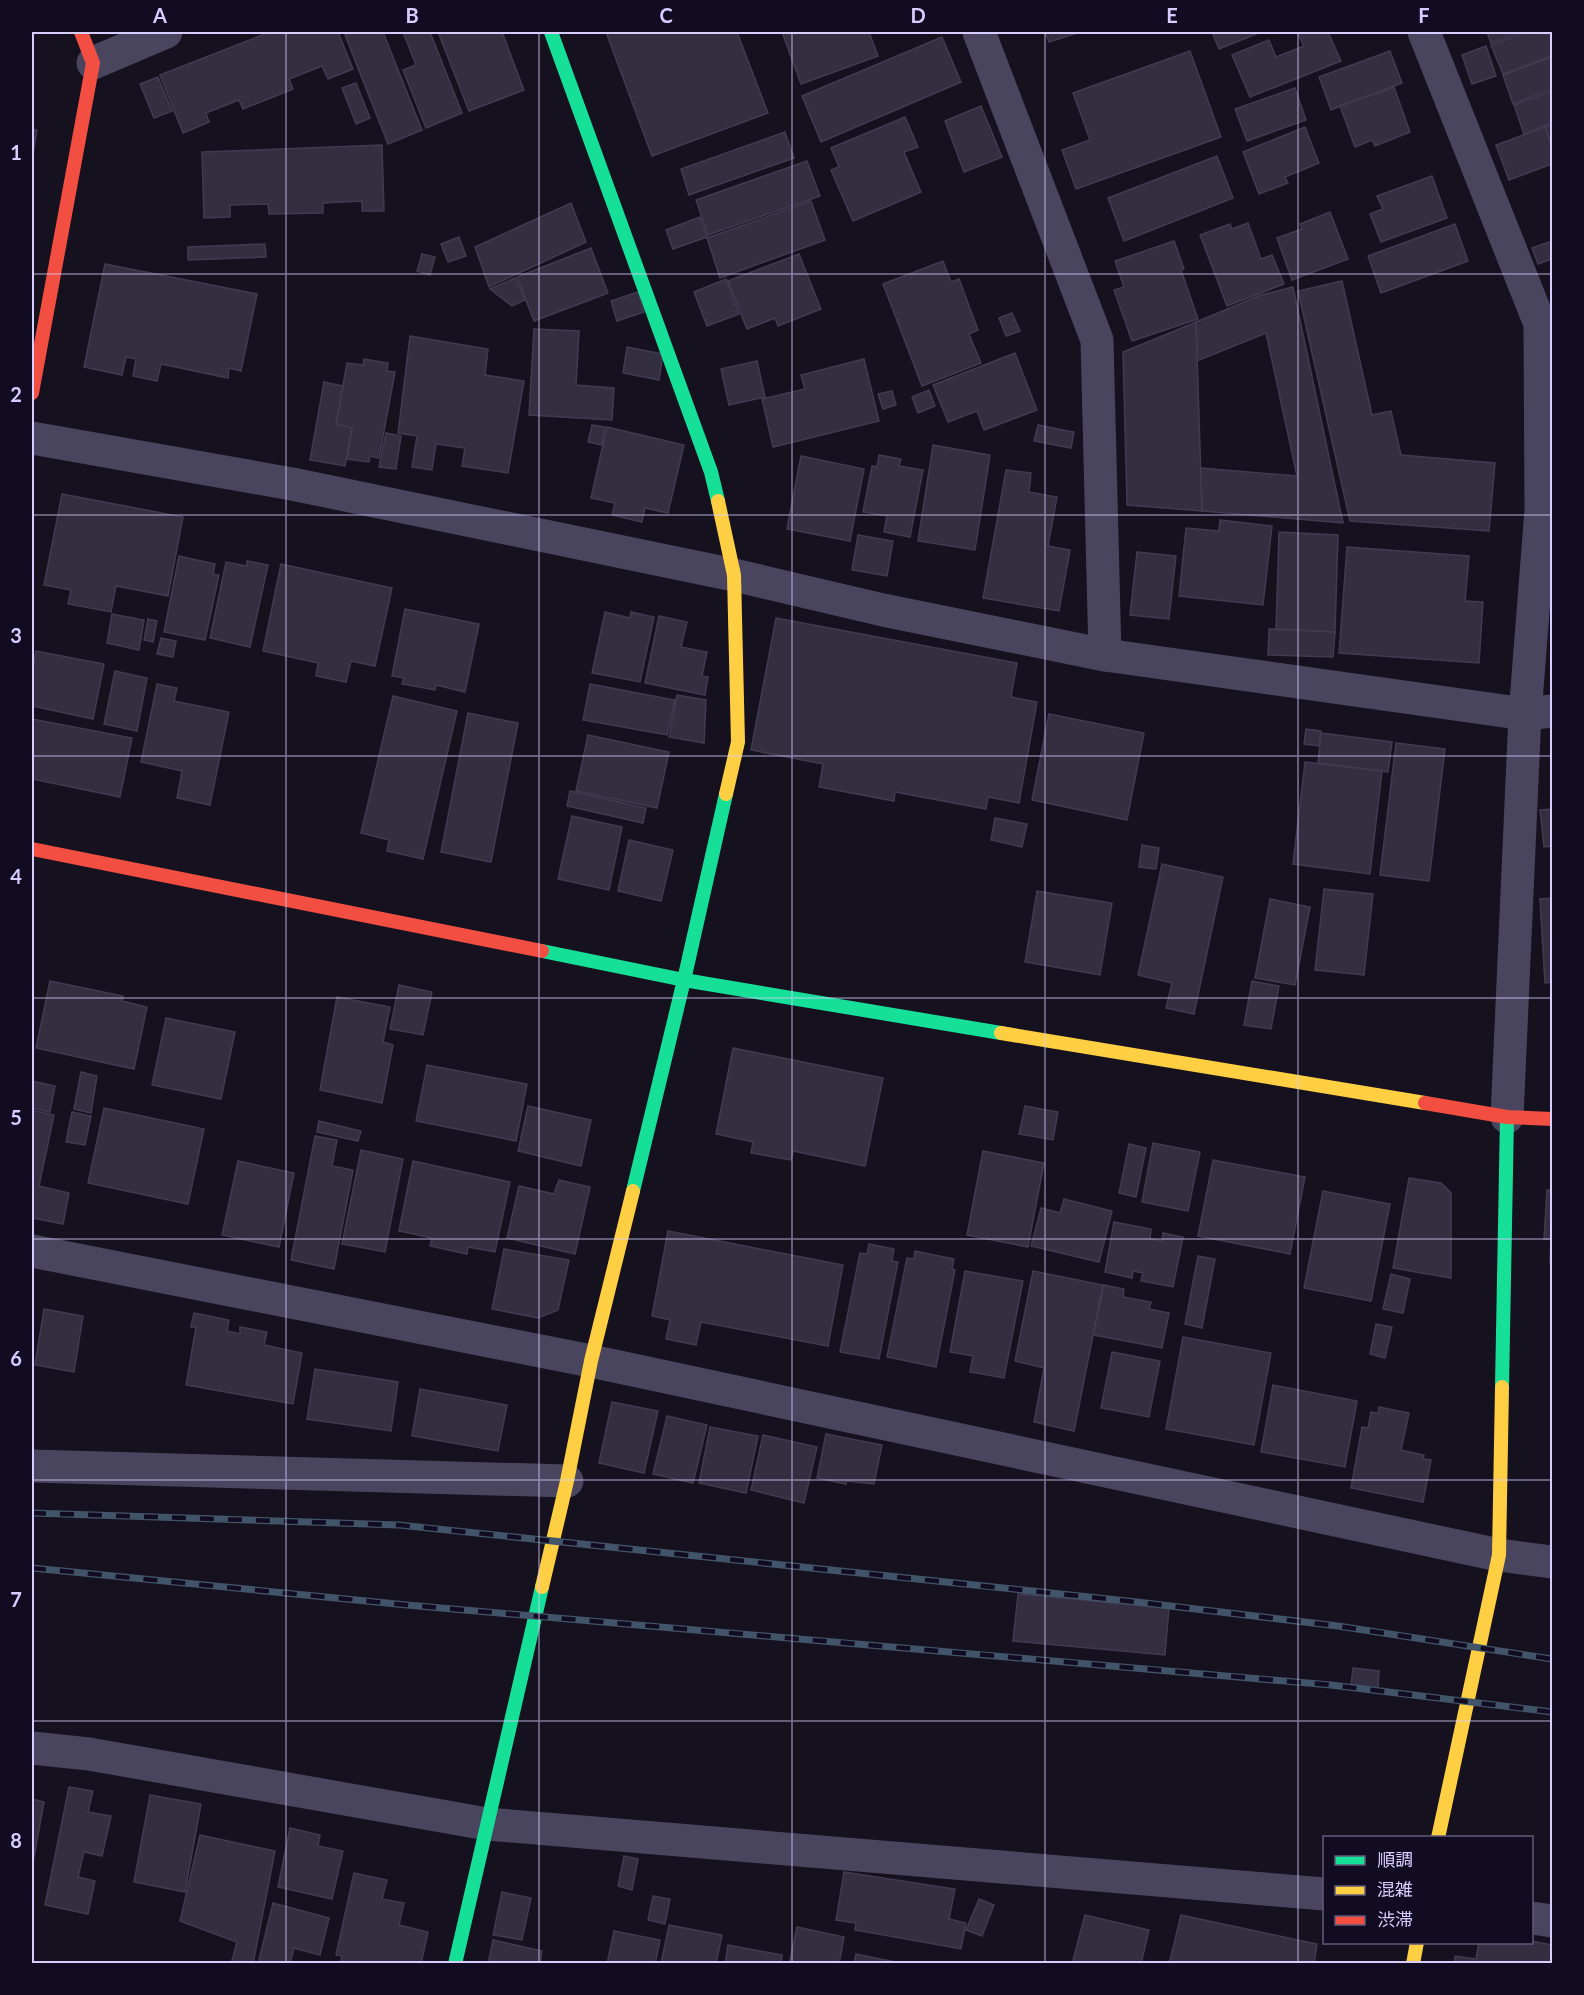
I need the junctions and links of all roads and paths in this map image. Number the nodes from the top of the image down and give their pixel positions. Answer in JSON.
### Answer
{"nodes":[{"id":1,"x":81,"y":32,"type":"edge"},
{"id":2,"x":166,"y":32,"type":"edge"},
{"id":3,"x":551,"y":32,"type":"edge"},
{"id":4,"x":979,"y":32,"type":"edge"},
{"id":5,"x":1424,"y":32,"type":"edge"},
{"id":6,"x":93,"y":63,"type":"junction"},
{"id":7,"x":32,"y":393,"type":"edge"},
{"id":8,"x":32,"y":438,"type":"edge"},
{"id":9,"x":734,"y":576,"type":"junction"},
{"id":10,"x":1105,"y":655,"type":"junction"},
{"id":11,"x":1539,"y":712,"type":"edge"},
{"id":12,"x":32,"y":849,"type":"edge"},
{"id":13,"x":684,"y":980,"type":"junction"},
{"id":14,"x":1507,"y":1117,"type":"junction"},
{"id":15,"x":1552,"y":1119,"type":"edge"},
{"id":16,"x":32,"y":1251,"type":"edge"},
{"id":17,"x":591,"y":1361,"type":"junction"},
{"id":18,"x":32,"y":1466,"type":"edge"},
{"id":19,"x":567,"y":1481,"type":"junction"},
{"id":20,"x":1499,"y":1555,"type":"junction"},
{"id":21,"x":1552,"y":1562,"type":"edge"},
{"id":22,"x":32,"y":1748,"type":"edge"},
{"id":23,"x":487,"y":1824,"type":"junction"},
{"id":24,"x":1438,"y":1836,"type":"edge"},
{"id":25,"x":1323,"y":1894,"type":"edge"},
{"id":26,"x":1533,"y":1918,"type":"edge"},
{"id":27,"x":1552,"y":1921,"type":"edge"},
{"id":28,"x":1417,"y":1944,"type":"edge"},
{"id":29,"x":455,"y":1964,"type":"edge"},
{"id":30,"x":1413,"y":1964,"type":"edge"}],
"edges":[{"from":1,"to":6,"type":"street"},
{"from":2,"to":6,"type":"street"},
{"from":3,"to":9,"type":"street"},
{"from":4,"to":10,"type":"street"},
{"from":5,"to":11,"type":"street"},
{"from":6,"to":7,"type":"street"},
{"from":8,"to":9,"type":"street"},
{"from":9,"to":10,"type":"street"},
{"from":9,"to":13,"type":"street"},
{"from":10,"to":11,"type":"street"},
{"from":11,"to":14,"type":"street"},
{"from":12,"to":13,"type":"street"},
{"from":13,"to":14,"type":"street"},
{"from":13,"to":17,"type":"street"},
{"from":14,"to":15,"type":"street"},
{"from":14,"to":20,"type":"street"},
{"from":16,"to":17,"type":"street"},
{"from":17,"to":19,"type":"street"},
{"from":17,"to":20,"type":"street"},
{"from":18,"to":19,"type":"street"},
{"from":19,"to":23,"type":"street"},
{"from":20,"to":21,"type":"street"},
{"from":20,"to":24,"type":"street"},
{"from":22,"to":23,"type":"street"},
{"from":23,"to":25,"type":"street"},
{"from":23,"to":29,"type":"street"},
{"from":26,"to":27,"type":"street"},
{"from":28,"to":30,"type":"street"}]}
